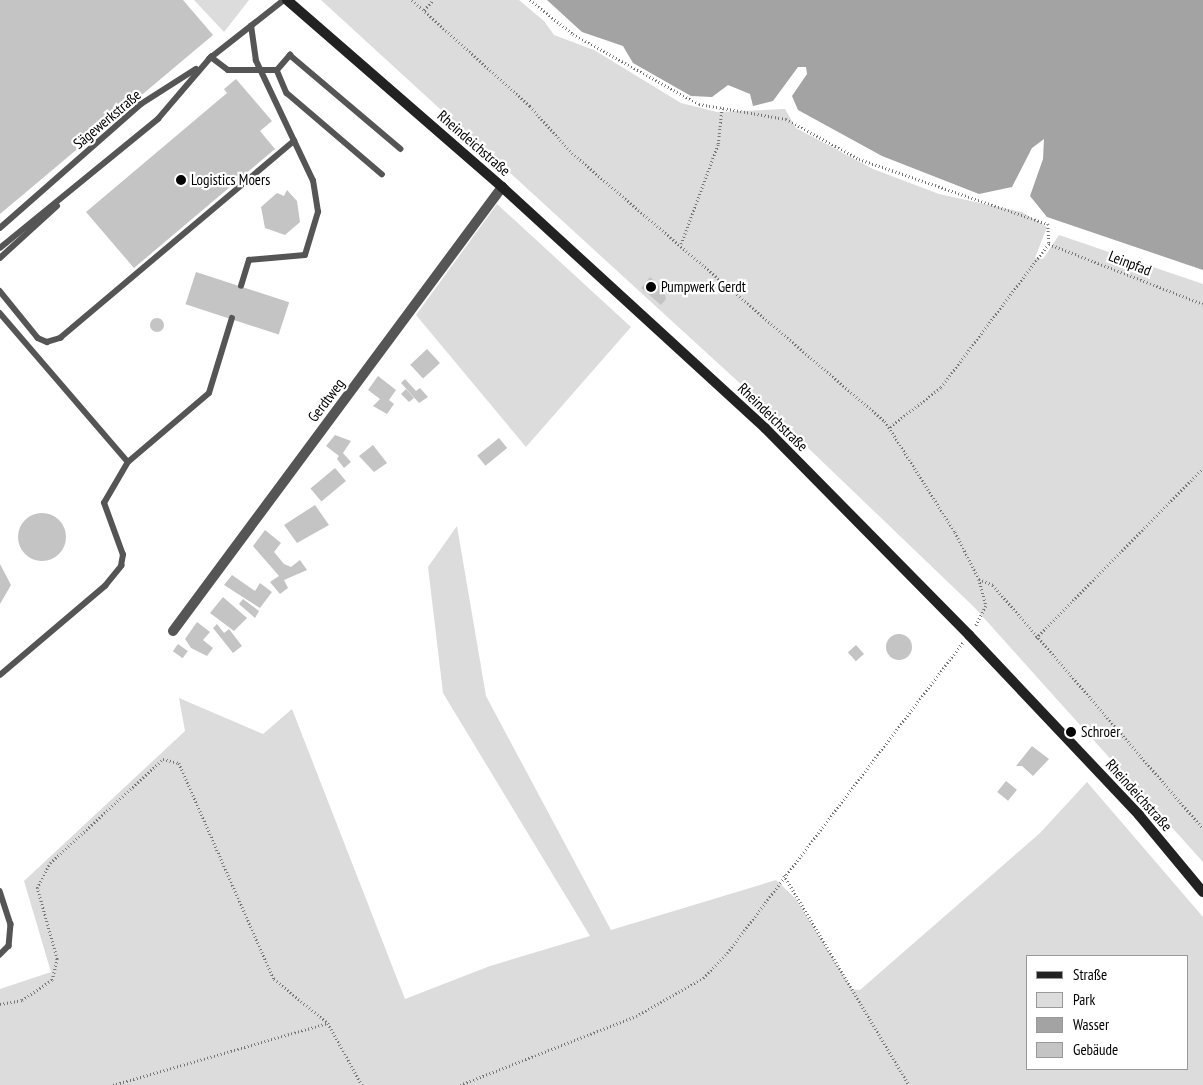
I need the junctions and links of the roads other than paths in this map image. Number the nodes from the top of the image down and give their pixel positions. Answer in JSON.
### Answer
{"nodes":[{"id":1,"x":286,"y":0,"type":"edge"},
{"id":2,"x":251,"y":26,"type":"junction"},
{"id":3,"x":211,"y":57,"type":"junction"},
{"id":4,"x":259,"y":70,"type":"junction"},
{"id":5,"x":277,"y":70,"type":"junction"},
{"id":6,"x":294,"y":141,"type":"junction"},
{"id":7,"x":401,"y":149,"type":"dead end"},
{"id":8,"x":382,"y":174,"type":"dead end"},
{"id":9,"x":502,"y":188,"type":"junction"},
{"id":10,"x":69,"y":194,"type":"junction"},
{"id":11,"x":0,"y":228,"type":"edge"},
{"id":12,"x":0,"y":248,"type":"edge"},
{"id":13,"x":0,"y":258,"type":"edge"},
{"id":14,"x":241,"y":286,"type":"dead end"},
{"id":15,"x":0,"y":290,"type":"edge"},
{"id":16,"x":0,"y":313,"type":"edge"},
{"id":17,"x":232,"y":318,"type":"dead end"},
{"id":18,"x":128,"y":462,"type":"junction"},
{"id":19,"x":173,"y":631,"type":"dead end"},
{"id":20,"x":0,"y":675,"type":"edge"},
{"id":21,"x":0,"y":891,"type":"edge"},
{"id":22,"x":1203,"y":892,"type":"edge"},
{"id":23,"x":0,"y":955,"type":"edge"}],
"edges":[{"from":1,"to":2,"type":"lane","name":"Sägewerkstraße"},
{"from":1,"to":9,"type":"main road","name":"Rheindeichstraße"},
{"from":2,"to":3,"type":"lane","name":"Sägewerkstraße"},
{"from":2,"to":4,"type":"lane"},
{"from":3,"to":4,"type":"lane"},
{"from":3,"to":10,"type":"lane"},
{"from":3,"to":11,"type":"lane","name":"Sägewerkstraße"},
{"from":4,"to":5,"type":"lane"},
{"from":4,"to":6,"type":"lane"},
{"from":5,"to":7,"type":"lane"},
{"from":5,"to":8,"type":"lane"},
{"from":6,"to":14,"type":"lane"},
{"from":6,"to":15,"type":"lane"},
{"from":9,"to":19,"type":"street","name":"Gerdtweg"},
{"from":9,"to":22,"type":"main road","name":"Rheindeichstraße"},
{"from":10,"to":12,"type":"lane"},
{"from":10,"to":13,"type":"lane"},
{"from":16,"to":18,"type":"lane"},
{"from":17,"to":18,"type":"lane"},
{"from":18,"to":20,"type":"lane"},
{"from":21,"to":23,"type":"lane"}]}
